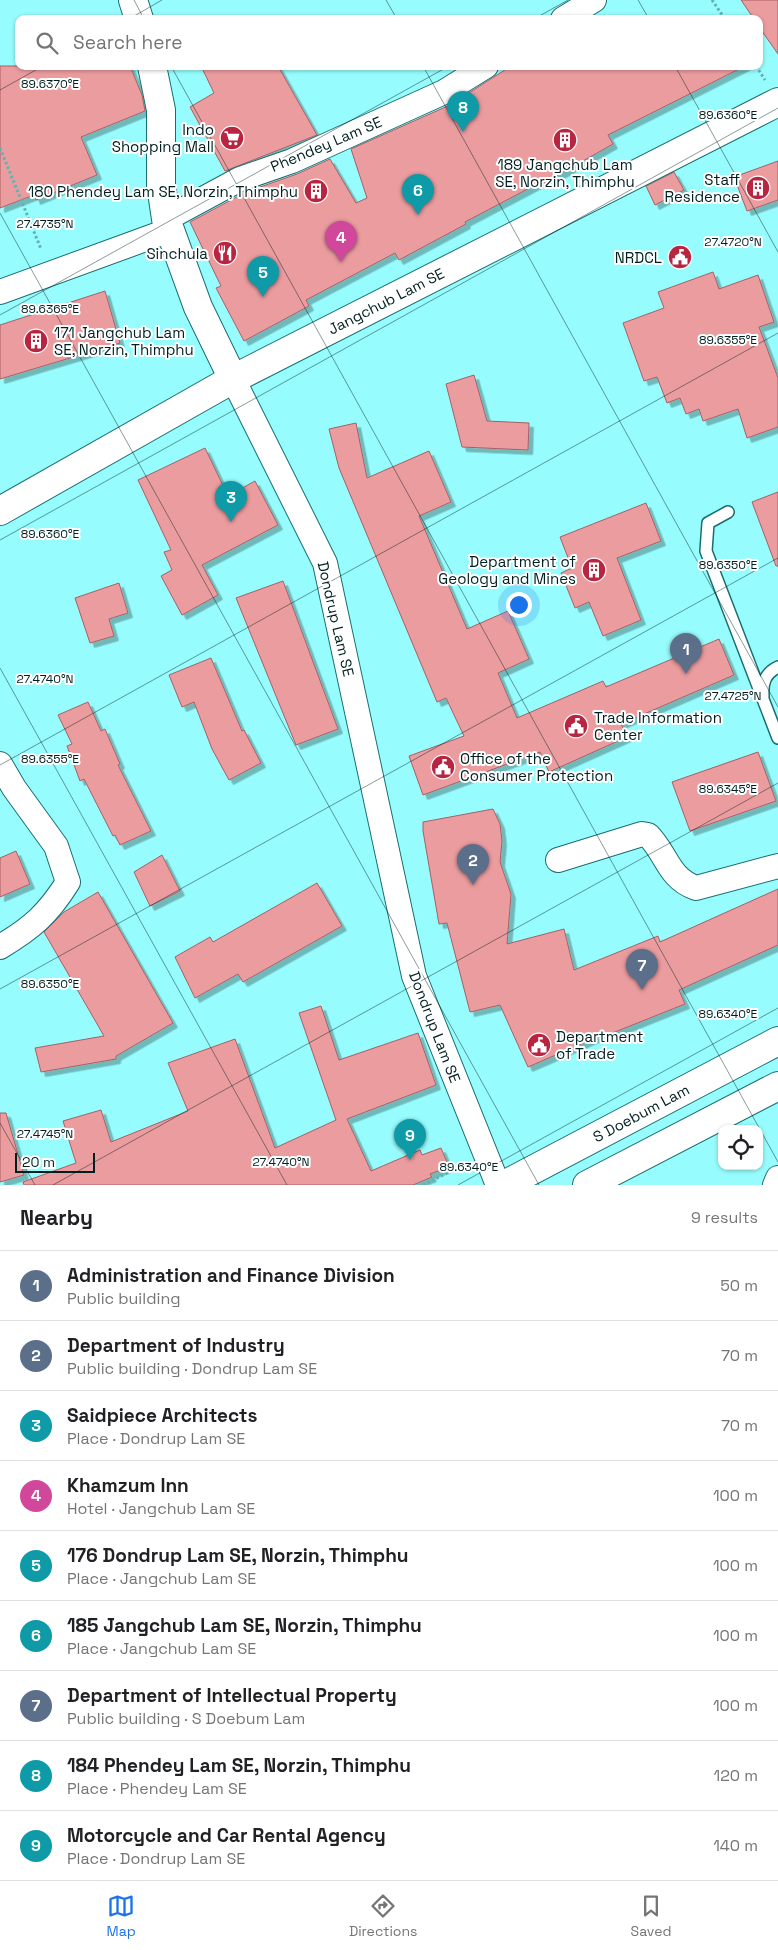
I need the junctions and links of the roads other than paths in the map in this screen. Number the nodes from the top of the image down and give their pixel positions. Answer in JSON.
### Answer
{"nodes":[{"id":1,"x":133,"y":0,"type":"edge"},
{"id":2,"x":594,"y":0,"type":"edge"},
{"id":3,"x":138,"y":15,"type":"edge"},
{"id":4,"x":570,"y":15,"type":"edge"},
{"id":5,"x":153,"y":70,"type":"edge"},
{"id":6,"x":480,"y":70,"type":"edge"},
{"id":7,"x":778,"y":102,"type":"edge"},
{"id":8,"x":168,"y":224,"type":"junction"},
{"id":9,"x":0,"y":292,"type":"edge"},
{"id":10,"x":233,"y":379,"type":"junction"},
{"id":11,"x":0,"y":511,"type":"edge"},
{"id":12,"x":728,"y":512,"type":"dead end"},
{"id":13,"x":778,"y":667,"type":"edge"},
{"id":14,"x":763,"y":700,"type":"junction"},
{"id":15,"x":778,"y":738,"type":"edge"},
{"id":16,"x":0,"y":764,"type":"edge"},
{"id":17,"x":558,"y":860,"type":"dead end"},
{"id":18,"x":778,"y":866,"type":"edge"},
{"id":19,"x":0,"y":947,"type":"edge"},
{"id":20,"x":778,"y":1041,"type":"edge"},
{"id":21,"x":778,"y":1086,"type":"edge"},
{"id":22,"x":778,"y":1178,"type":"edge"},
{"id":23,"x":498,"y":1185,"type":"edge"},
{"id":24,"x":504,"y":1185,"type":"edge"},
{"id":25,"x":587,"y":1185,"type":"edge"},
{"id":26,"x":775,"y":1185,"type":"edge"}],
"edges":[{"from":1,"to":3,"type":"main road"},
{"from":2,"to":4,"type":"street"},
{"from":5,"to":8,"type":"main road","name":"Dondrup Lam SE"},
{"from":6,"to":8,"type":"street","name":"Phendey Lam SE"},
{"from":7,"to":10,"type":"main road","name":"Jangchub Lam SE"},
{"from":8,"to":9,"type":"street","name":"Phendey Lam SE"},
{"from":8,"to":10,"type":"main road","name":"Dondrup Lam SE"},
{"from":10,"to":11,"type":"main road","name":"Jangchub Lam SE"},
{"from":10,"to":23,"type":"street","name":"Dondrup Lam SE"},
{"from":12,"to":14,"type":"lane"},
{"from":13,"to":14,"type":"lane"},
{"from":14,"to":15,"type":"lane"},
{"from":16,"to":19,"type":"street"},
{"from":17,"to":18,"type":"street"},
{"from":20,"to":24,"type":"main road","name":"S Doebum Lam"},
{"from":21,"to":25,"type":"main road"},
{"from":22,"to":26,"type":"street"}]}
